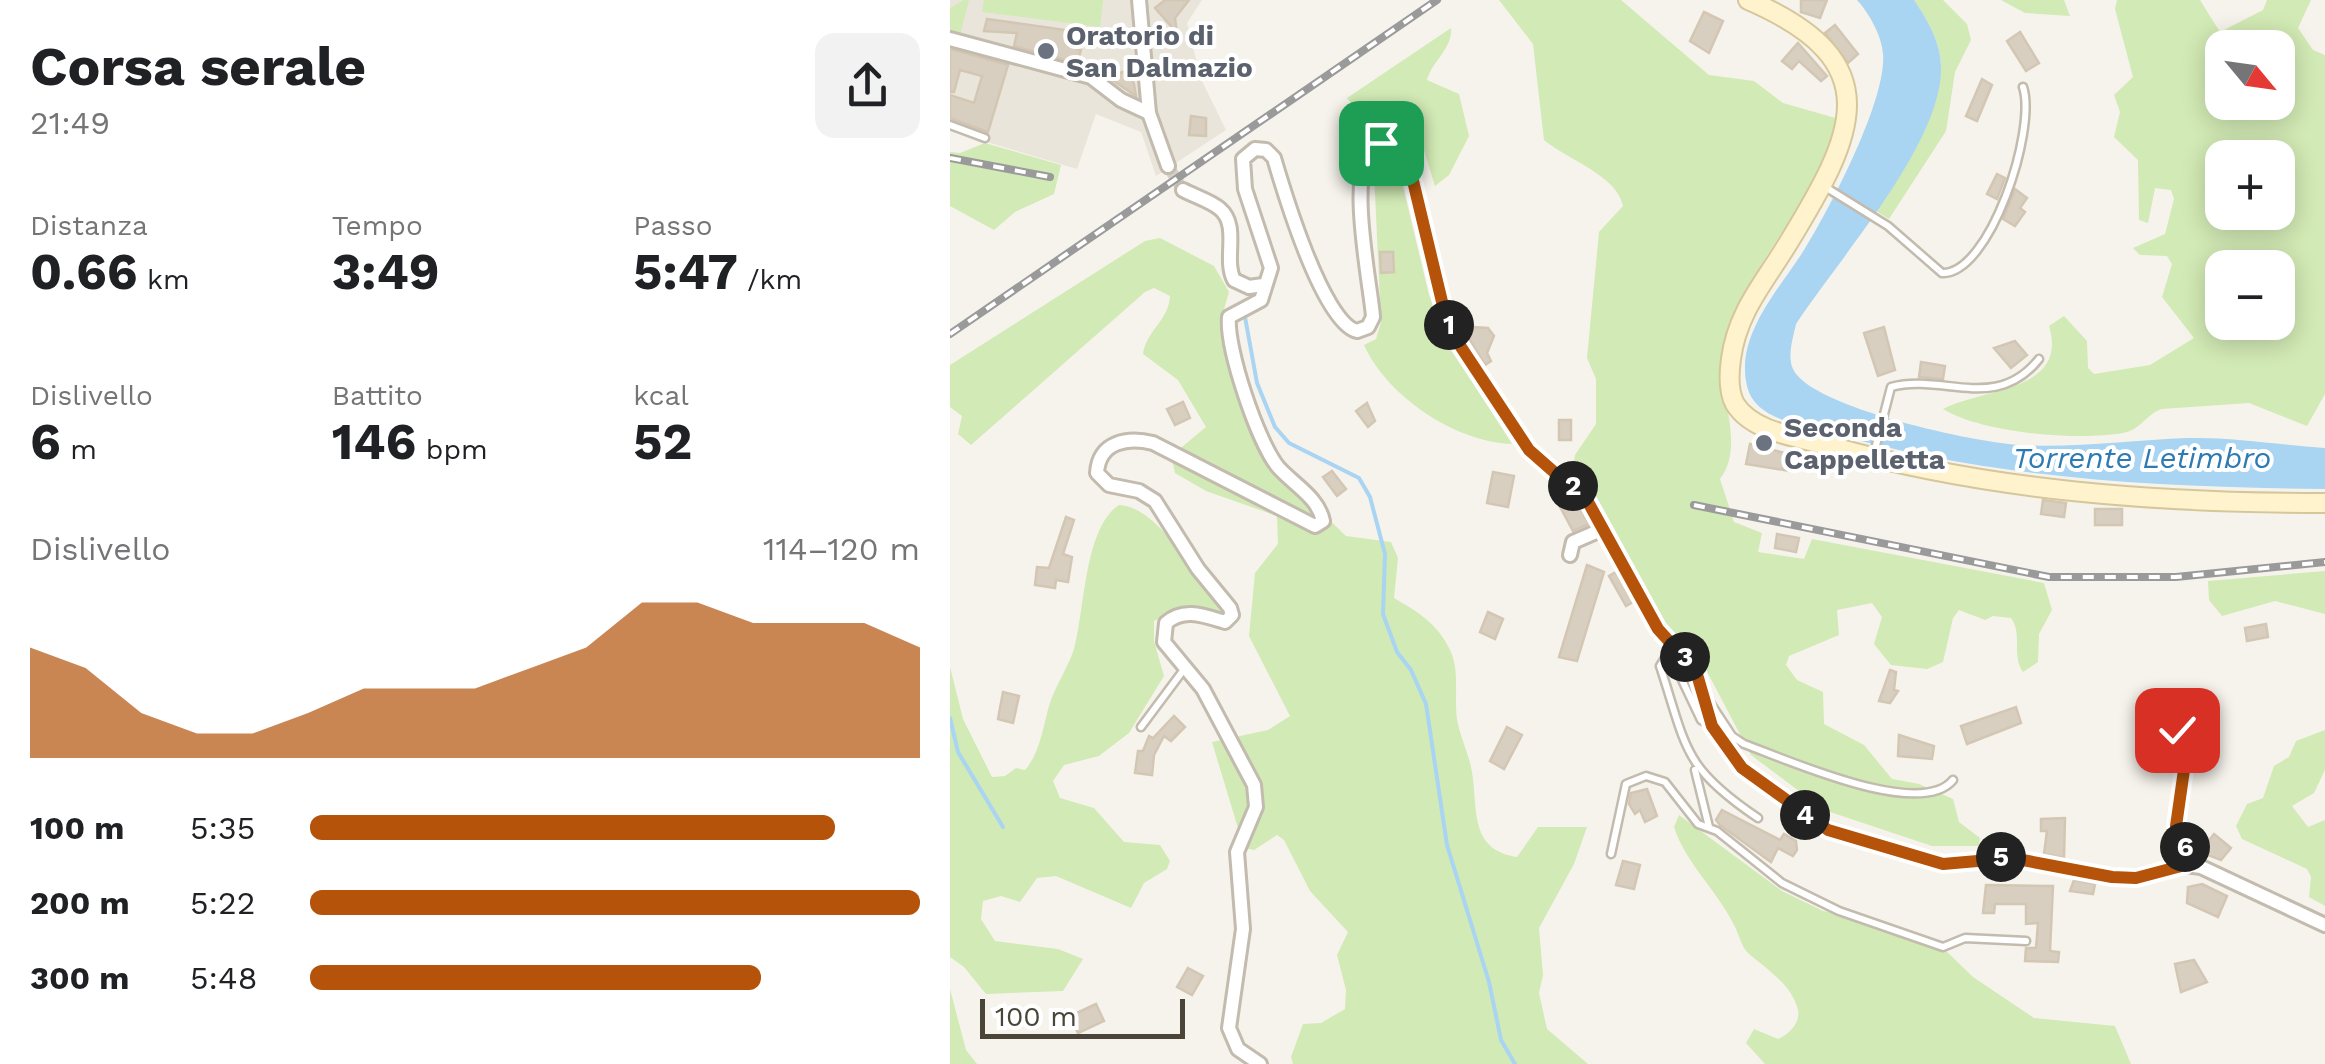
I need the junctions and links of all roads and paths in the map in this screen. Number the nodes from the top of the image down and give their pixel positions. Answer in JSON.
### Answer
{"nodes":[{"id":1,"x":1139,"y":0,"type":"edge"},
{"id":2,"x":1748,"y":0,"type":"edge"},
{"id":3,"x":950,"y":39,"type":"edge"},
{"id":4,"x":2024,"y":87,"type":"dead end"},
{"id":5,"x":1148,"y":113,"type":"junction"},
{"id":6,"x":950,"y":126,"type":"edge"},
{"id":7,"x":985,"y":138,"type":"dead end"},
{"id":8,"x":1168,"y":166,"type":"tunnel mouth"},
{"id":9,"x":1826,"y":187,"type":"junction"},
{"id":10,"x":1183,"y":190,"type":"tunnel mouth"},
{"id":11,"x":1263,"y":285,"type":"junction"},
{"id":12,"x":2040,"y":359,"type":"dead end"},
{"id":13,"x":1873,"y":455,"type":"junction"},
{"id":14,"x":2325,"y":502,"type":"edge"},
{"id":15,"x":1603,"y":529,"type":"junction"},
{"id":16,"x":1570,"y":555,"type":"dead end"},
{"id":17,"x":1186,"y":666,"type":"junction"},
{"id":18,"x":1705,"y":695,"type":"junction"},
{"id":19,"x":1712,"y":726,"type":"junction"},
{"id":20,"x":1141,"y":728,"type":"dead end"},
{"id":21,"x":2151,"y":738,"type":"dead end"},
{"id":22,"x":1693,"y":764,"type":"junction"},
{"id":23,"x":1953,"y":780,"type":"dead end"},
{"id":24,"x":1758,"y":818,"type":"dead end"},
{"id":25,"x":1709,"y":827,"type":"junction"},
{"id":26,"x":1611,"y":854,"type":"dead end"},
{"id":27,"x":2185,"y":865,"type":"junction"},
{"id":28,"x":2325,"y":925,"type":"edge"},
{"id":29,"x":2026,"y":940,"type":"dead end"},
{"id":30,"x":1260,"y":1064,"type":"edge"}],
"edges":[{"from":1,"to":5,"type":"street"},
{"from":2,"to":9,"type":"main road"},
{"from":3,"to":5,"type":"street"},
{"from":4,"to":9,"type":"lane"},
{"from":5,"to":8,"type":"street"},
{"from":6,"to":7,"type":"lane"},
{"from":9,"to":13,"type":"main road"},
{"from":10,"to":11,"type":"street"},
{"from":11,"to":15,"type":"street"},
{"from":11,"to":17,"type":"street"},
{"from":12,"to":13,"type":"lane"},
{"from":13,"to":14,"type":"main road"},
{"from":15,"to":16,"type":"street"},
{"from":15,"to":18,"type":"street"},
{"from":17,"to":20,"type":"lane"},
{"from":17,"to":30,"type":"street"},
{"from":18,"to":19,"type":"street"},
{"from":18,"to":23,"type":"lane"},
{"from":19,"to":22,"type":"lane"},
{"from":19,"to":27,"type":"street"},
{"from":21,"to":27,"type":"lane"},
{"from":22,"to":24,"type":"lane"},
{"from":22,"to":25,"type":"lane"},
{"from":25,"to":26,"type":"lane"},
{"from":25,"to":29,"type":"lane"},
{"from":27,"to":28,"type":"street"}]}
